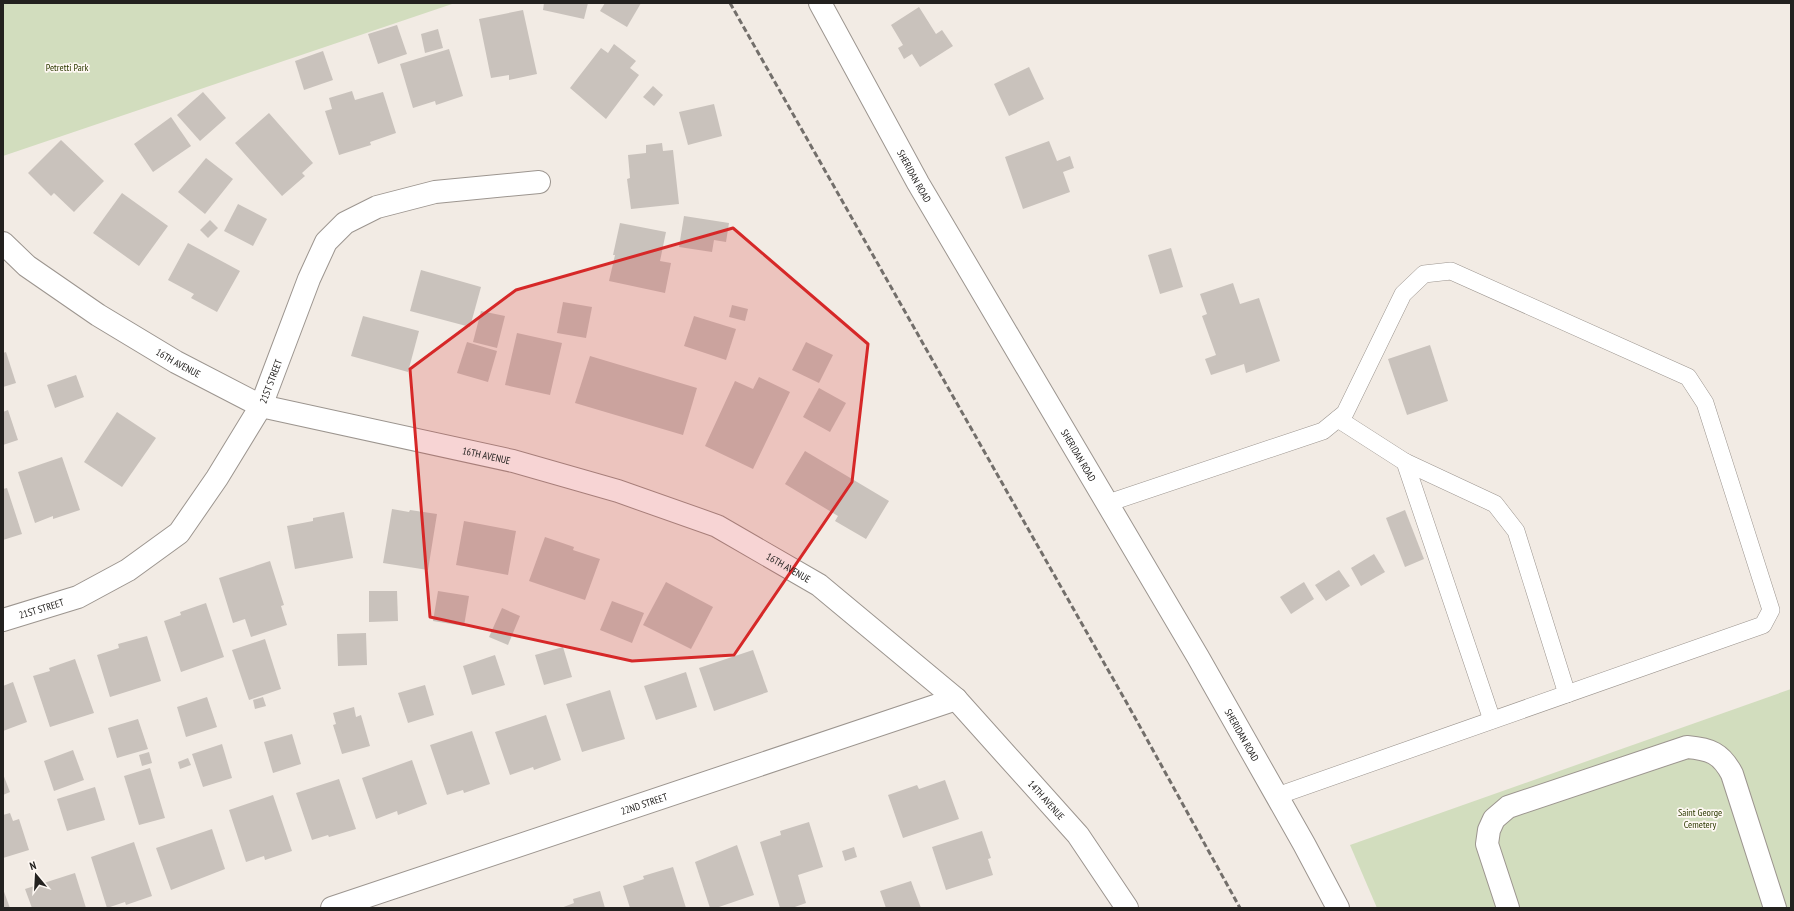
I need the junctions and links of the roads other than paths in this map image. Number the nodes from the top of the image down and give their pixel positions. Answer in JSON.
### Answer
{"nodes":[{"id":1,"x":820,"y":3,"type":"edge"},
{"id":2,"x":538,"y":182,"type":"dead end"},
{"id":3,"x":3,"y":243,"type":"edge"},
{"id":4,"x":261,"y":406,"type":"junction"},
{"id":5,"x":1338,"y":419,"type":"junction"},
{"id":6,"x":1406,"y":462,"type":"junction"},
{"id":7,"x":1108,"y":503,"type":"junction"},
{"id":8,"x":3,"y":620,"type":"edge"},
{"id":9,"x":1567,"y":694,"type":"junction"},
{"id":10,"x":956,"y":699,"type":"junction"},
{"id":11,"x":1492,"y":720,"type":"junction"},
{"id":12,"x":1277,"y":796,"type":"junction"},
{"id":13,"x":332,"y":908,"type":"edge"},
{"id":14,"x":1127,"y":908,"type":"edge"},
{"id":15,"x":1338,"y":908,"type":"edge"},
{"id":16,"x":1508,"y":908,"type":"edge"},
{"id":17,"x":1775,"y":908,"type":"edge"}],
"edges":[{"from":1,"to":7,"type":"street","name":"SHERIDAN ROAD"},
{"from":2,"to":4,"type":"street","name":"21ST STREET"},
{"from":3,"to":4,"type":"street","name":"16TH AVENUE"},
{"from":4,"to":8,"type":"street","name":"21ST STREET"},
{"from":4,"to":10,"type":"street","name":"16TH AVENUE"},
{"from":5,"to":6,"type":"lane"},
{"from":5,"to":7,"type":"lane"},
{"from":5,"to":9,"type":"lane"},
{"from":6,"to":9,"type":"lane"},
{"from":6,"to":11,"type":"lane"},
{"from":7,"to":12,"type":"street","name":"SHERIDAN ROAD"},
{"from":9,"to":11,"type":"lane"},
{"from":10,"to":13,"type":"street","name":"22ND STREET"},
{"from":10,"to":14,"type":"street","name":"14TH AVENUE"},
{"from":11,"to":12,"type":"lane"},
{"from":12,"to":15,"type":"street","name":"SHERIDAN ROAD"},
{"from":16,"to":17,"type":"street"}]}
